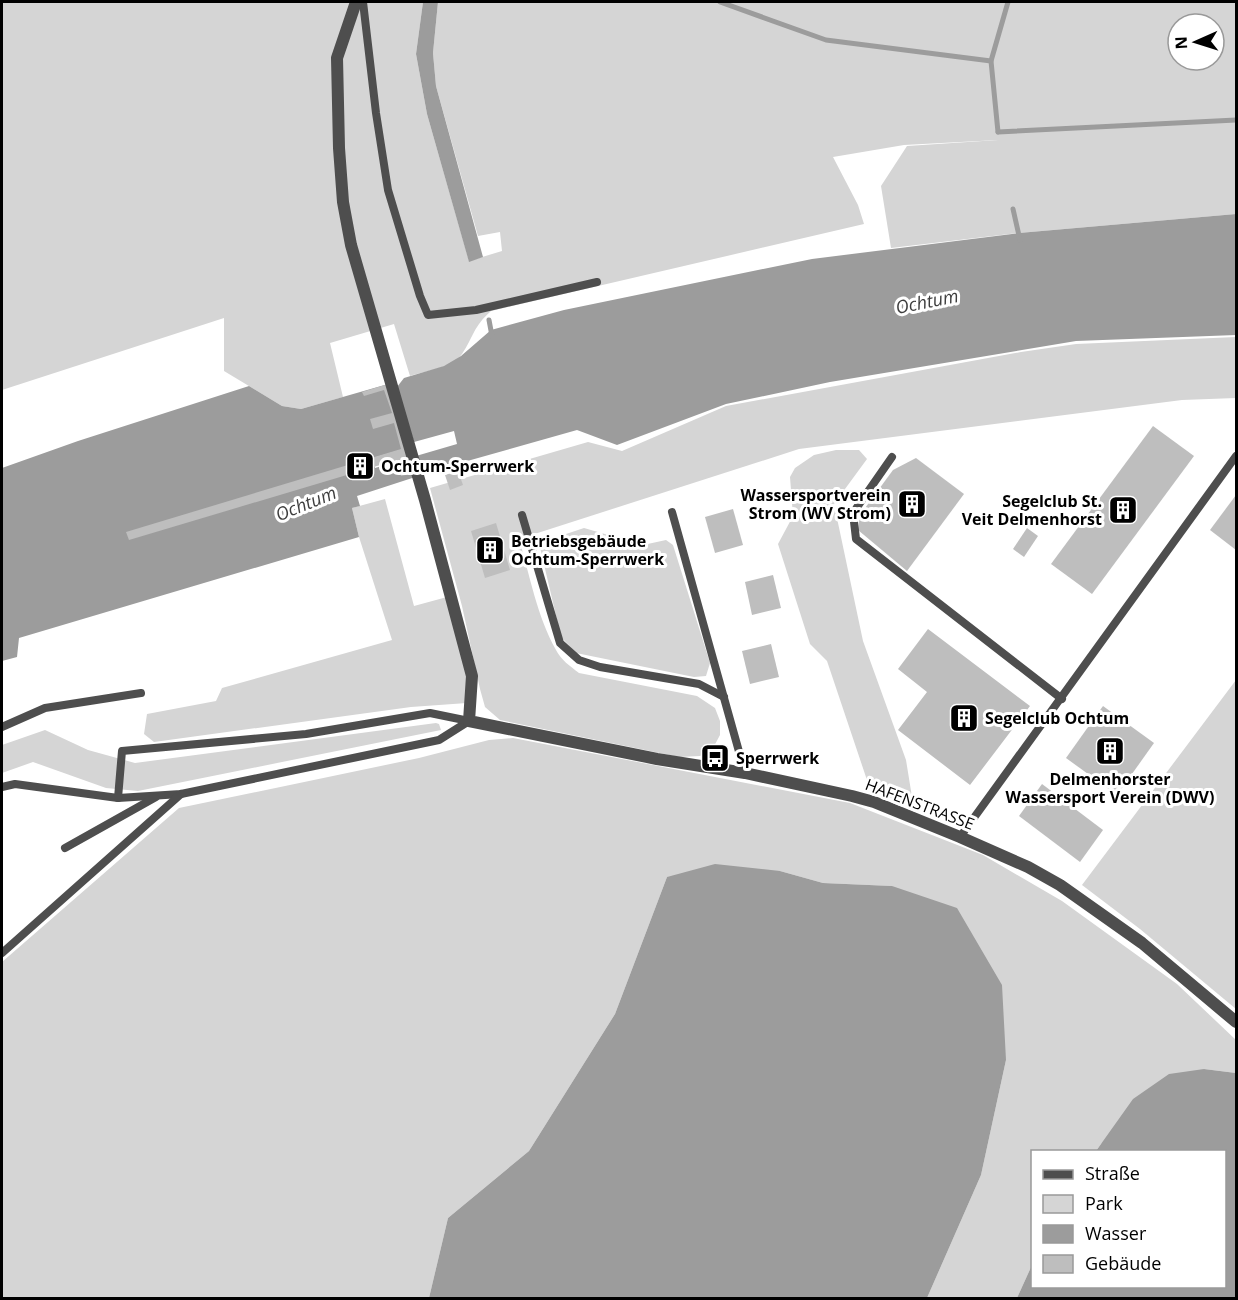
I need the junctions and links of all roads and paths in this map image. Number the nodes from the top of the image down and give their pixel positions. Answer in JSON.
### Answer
{"nodes":[{"id":1,"x":356,"y":2,"type":"edge"},
{"id":2,"x":363,"y":2,"type":"edge"},
{"id":3,"x":597,"y":282,"type":"dead end"},
{"id":4,"x":1236,"y":456,"type":"edge"},
{"id":5,"x":892,"y":457,"type":"dead end"},
{"id":6,"x":672,"y":512,"type":"dead end"},
{"id":7,"x":522,"y":515,"type":"dead end"},
{"id":8,"x":141,"y":693,"type":"dead end"},
{"id":9,"x":724,"y":697,"type":"junction"},
{"id":10,"x":1062,"y":699,"type":"junction"},
{"id":11,"x":469,"y":721,"type":"junction"},
{"id":12,"x":2,"y":727,"type":"edge"},
{"id":13,"x":745,"y":773,"type":"junction"},
{"id":14,"x":2,"y":787,"type":"edge"},
{"id":15,"x":181,"y":794,"type":"junction"},
{"id":16,"x":159,"y":795,"type":"junction"},
{"id":17,"x":118,"y":798,"type":"junction"},
{"id":18,"x":960,"y":837,"type":"junction"},
{"id":19,"x":65,"y":848,"type":"dead end"},
{"id":20,"x":2,"y":953,"type":"edge"},
{"id":21,"x":1236,"y":1022,"type":"edge"}],
"edges":[{"from":1,"to":11,"type":"street"},
{"from":2,"to":3,"type":"lane"},
{"from":4,"to":10,"type":"lane"},
{"from":5,"to":10,"type":"lane"},
{"from":6,"to":9,"type":"lane"},
{"from":7,"to":9,"type":"lane"},
{"from":8,"to":12,"type":"lane"},
{"from":9,"to":13,"type":"lane"},
{"from":10,"to":18,"type":"lane"},
{"from":11,"to":13,"type":"street","name":"HAFENSTRASSE"},
{"from":11,"to":15,"type":"lane"},
{"from":11,"to":17,"type":"lane"},
{"from":13,"to":18,"type":"street","name":"HAFENSTRASSE"},
{"from":14,"to":17,"type":"lane"},
{"from":15,"to":16,"type":"lane"},
{"from":15,"to":20,"type":"lane"},
{"from":16,"to":17,"type":"lane"},
{"from":16,"to":19,"type":"lane"},
{"from":18,"to":21,"type":"street","name":"HAFENSTRASSE"}]}
